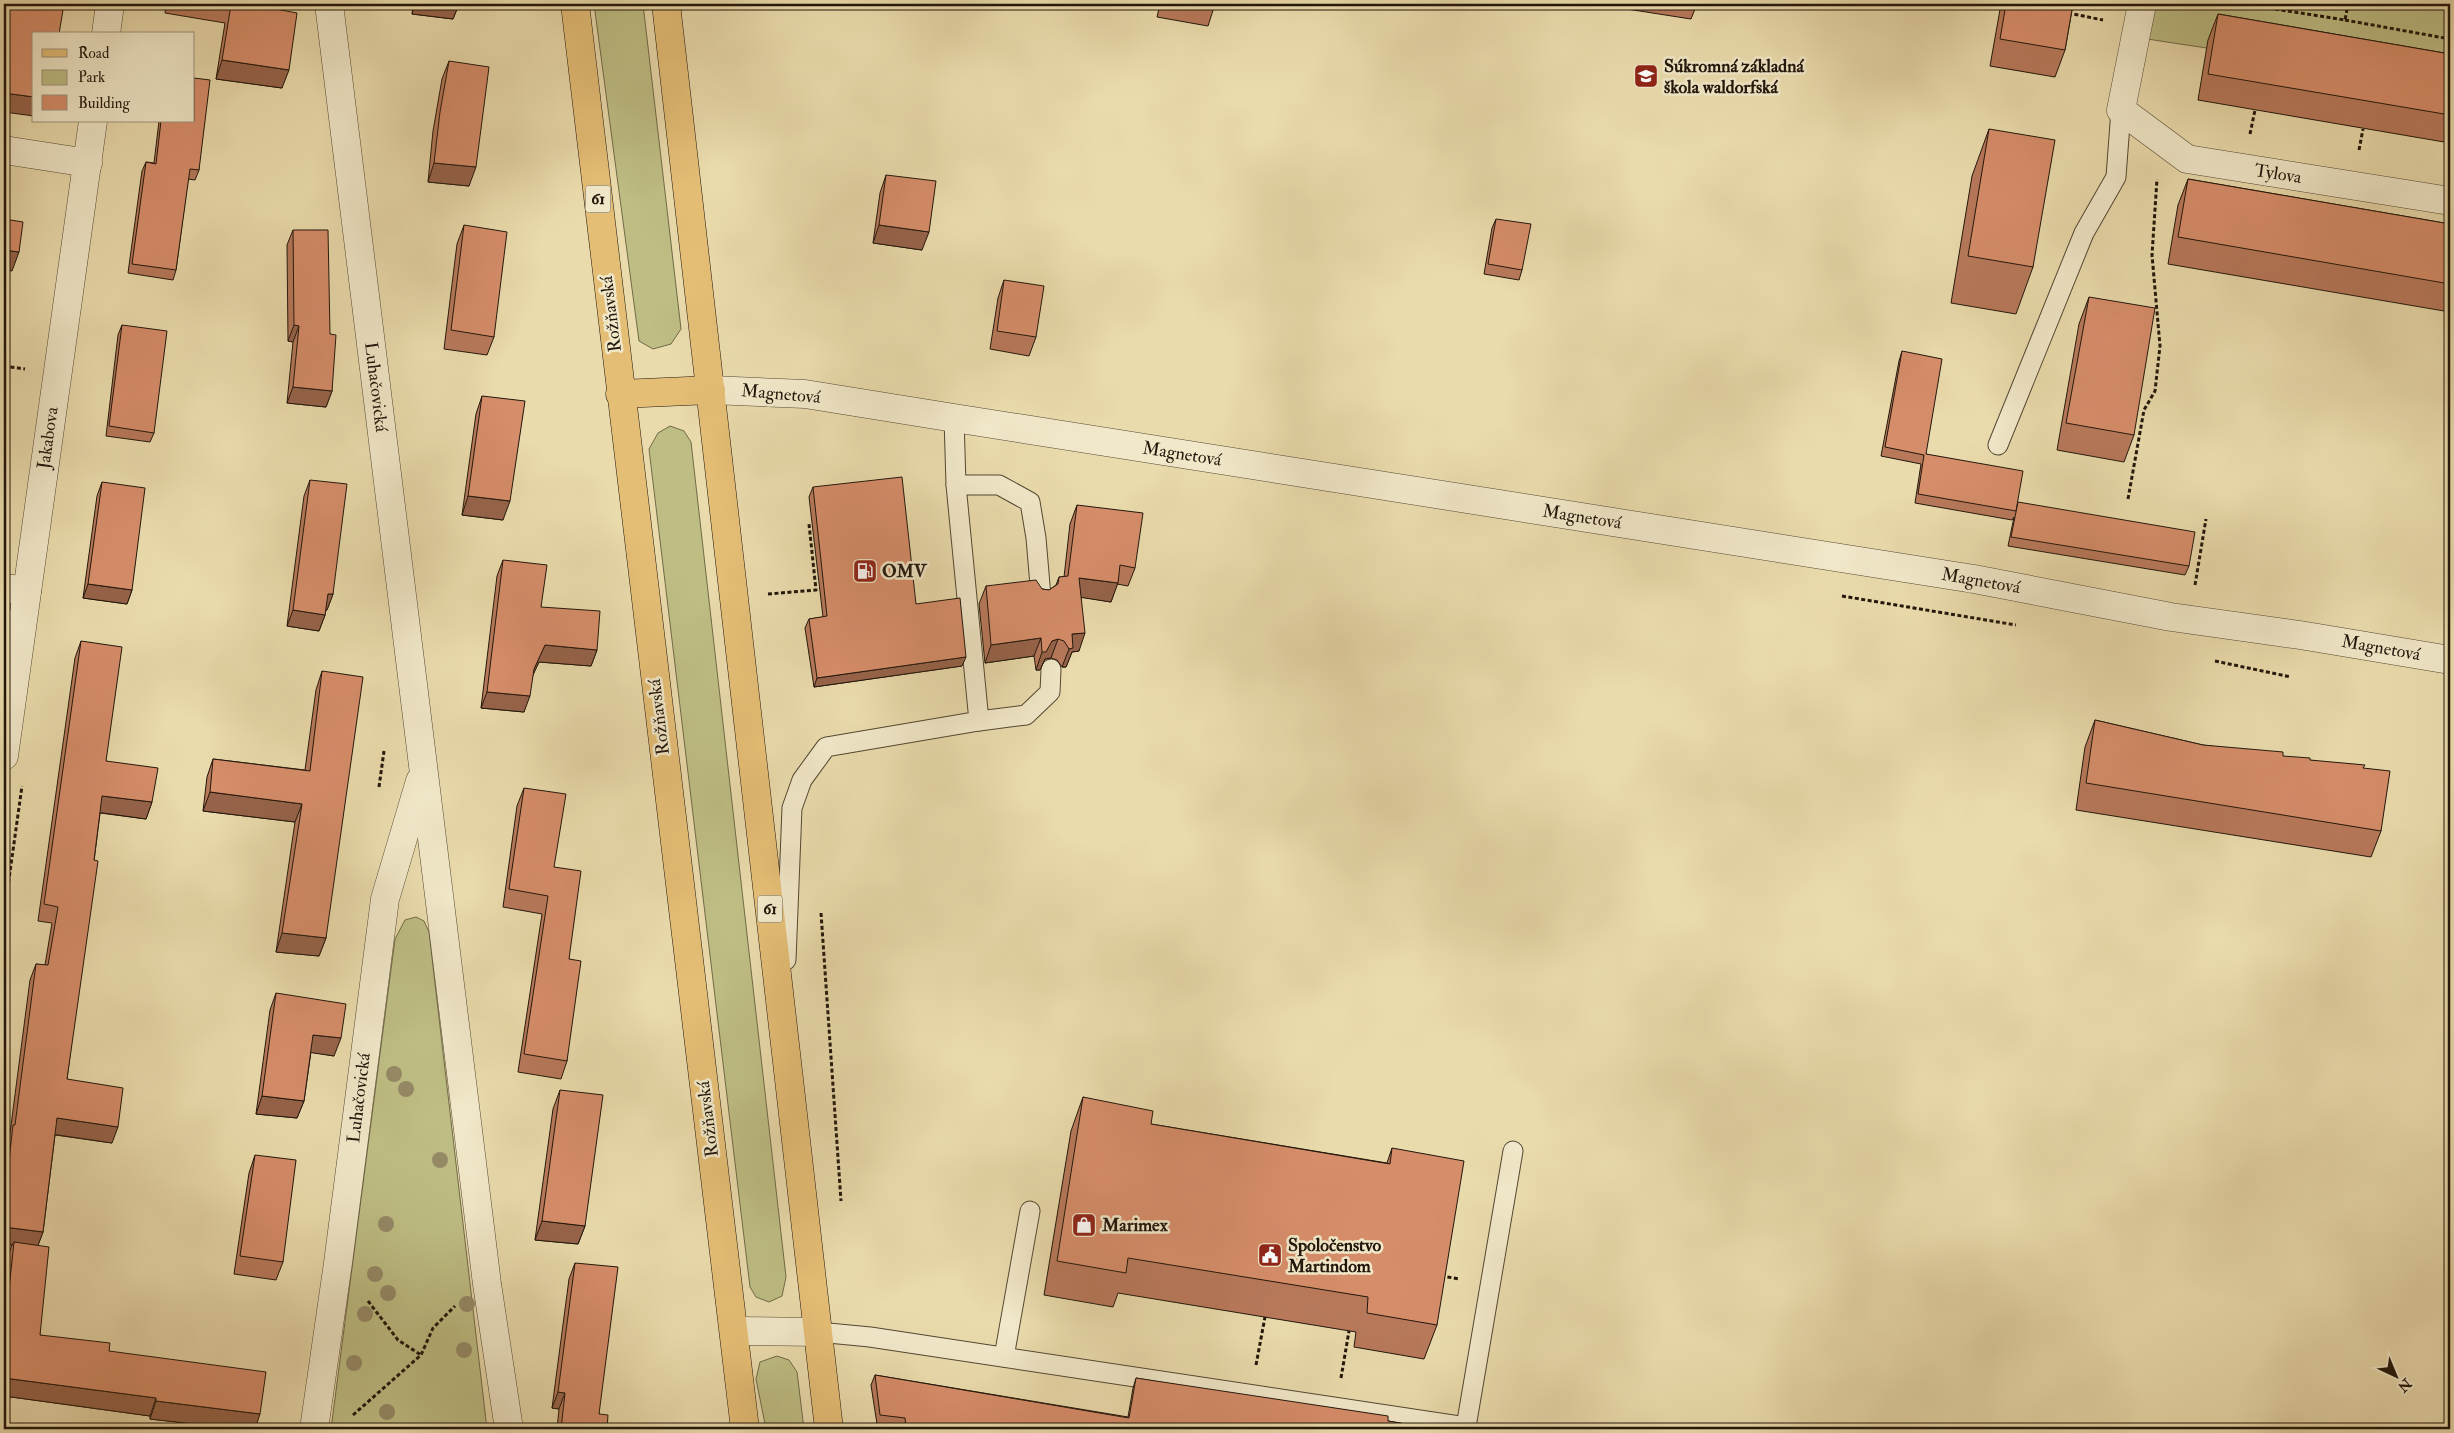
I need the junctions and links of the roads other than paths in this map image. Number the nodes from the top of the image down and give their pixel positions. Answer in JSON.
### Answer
{"nodes":[{"id":1,"x":110,"y":4,"type":"edge"},
{"id":2,"x":328,"y":4,"type":"edge"},
{"id":3,"x":575,"y":4,"type":"edge"},
{"id":4,"x":666,"y":4,"type":"edge"},
{"id":5,"x":2142,"y":4,"type":"edge"},
{"id":6,"x":106,"y":32,"type":"edge"},
{"id":7,"x":2121,"y":110,"type":"junction"},
{"id":8,"x":93,"y":122,"type":"edge"},
{"id":9,"x":4,"y":150,"type":"edge"},
{"id":10,"x":88,"y":162,"type":"junction"},
{"id":11,"x":2450,"y":201,"type":"edge"},
{"id":12,"x":711,"y":390,"type":"junction"},
{"id":13,"x":620,"y":394,"type":"junction"},
{"id":14,"x":954,"y":418,"type":"junction"},
{"id":15,"x":1998,"y":445,"type":"dead end"},
{"id":16,"x":956,"y":486,"type":"junction"},
{"id":17,"x":15,"y":590,"type":"edge"},
{"id":18,"x":1041,"y":597,"type":"edge"},
{"id":19,"x":2450,"y":660,"type":"edge"},
{"id":20,"x":1051,"y":669,"type":"dead end"},
{"id":21,"x":979,"y":721,"type":"junction"},
{"id":22,"x":4,"y":756,"type":"edge"},
{"id":23,"x":423,"y":770,"type":"junction"},
{"id":24,"x":783,"y":1024,"type":"junction"},
{"id":25,"x":1513,"y":1151,"type":"dead end"},
{"id":26,"x":1030,"y":1211,"type":"dead end"},
{"id":27,"x":734,"y":1331,"type":"junction"},
{"id":28,"x":818,"y":1332,"type":"junction"},
{"id":29,"x":1004,"y":1358,"type":"junction"},
{"id":30,"x":314,"y":1429,"type":"edge"},
{"id":31,"x":509,"y":1429,"type":"edge"},
{"id":32,"x":745,"y":1429,"type":"edge"},
{"id":33,"x":830,"y":1429,"type":"edge"}],
"edges":[{"from":1,"to":6,"type":"street"},
{"from":2,"to":23,"type":"street","name":"Luhačovická"},
{"from":3,"to":13,"type":"main road","name":"Rožňavská","number":"61"},
{"from":4,"to":12,"type":"main road","number":"61"},
{"from":5,"to":7,"type":"street"},
{"from":7,"to":11,"type":"street","name":"Tylova"},
{"from":7,"to":15,"type":"lane"},
{"from":8,"to":10,"type":"street","name":"Jakabova"},
{"from":9,"to":10,"type":"street"},
{"from":10,"to":17,"type":"street","name":"Jakabova"},
{"from":12,"to":13,"type":"main road"},
{"from":12,"to":14,"type":"street","name":"Magnetová"},
{"from":12,"to":24,"type":"main road","number":"61"},
{"from":13,"to":27,"type":"main road","name":"Rožňavská","number":"61"},
{"from":14,"to":16,"type":"lane"},
{"from":14,"to":19,"type":"street","name":"Magnetová"},
{"from":16,"to":18,"type":"lane"},
{"from":16,"to":21,"type":"lane"},
{"from":17,"to":22,"type":"street","name":"Jakabova"},
{"from":20,"to":21,"type":"lane"},
{"from":21,"to":24,"type":"lane"},
{"from":23,"to":30,"type":"street","name":"Luhačovická"},
{"from":23,"to":31,"type":"street","name":"Luhačovická"},
{"from":24,"to":28,"type":"main road","number":"61"},
{"from":25,"to":29,"type":"lane"},
{"from":26,"to":29,"type":"lane"},
{"from":27,"to":28,"type":"street"},
{"from":27,"to":32,"type":"main road","name":"Rožňavská","number":"61"},
{"from":28,"to":29,"type":"lane"},
{"from":28,"to":33,"type":"main road","number":"61"}]}
